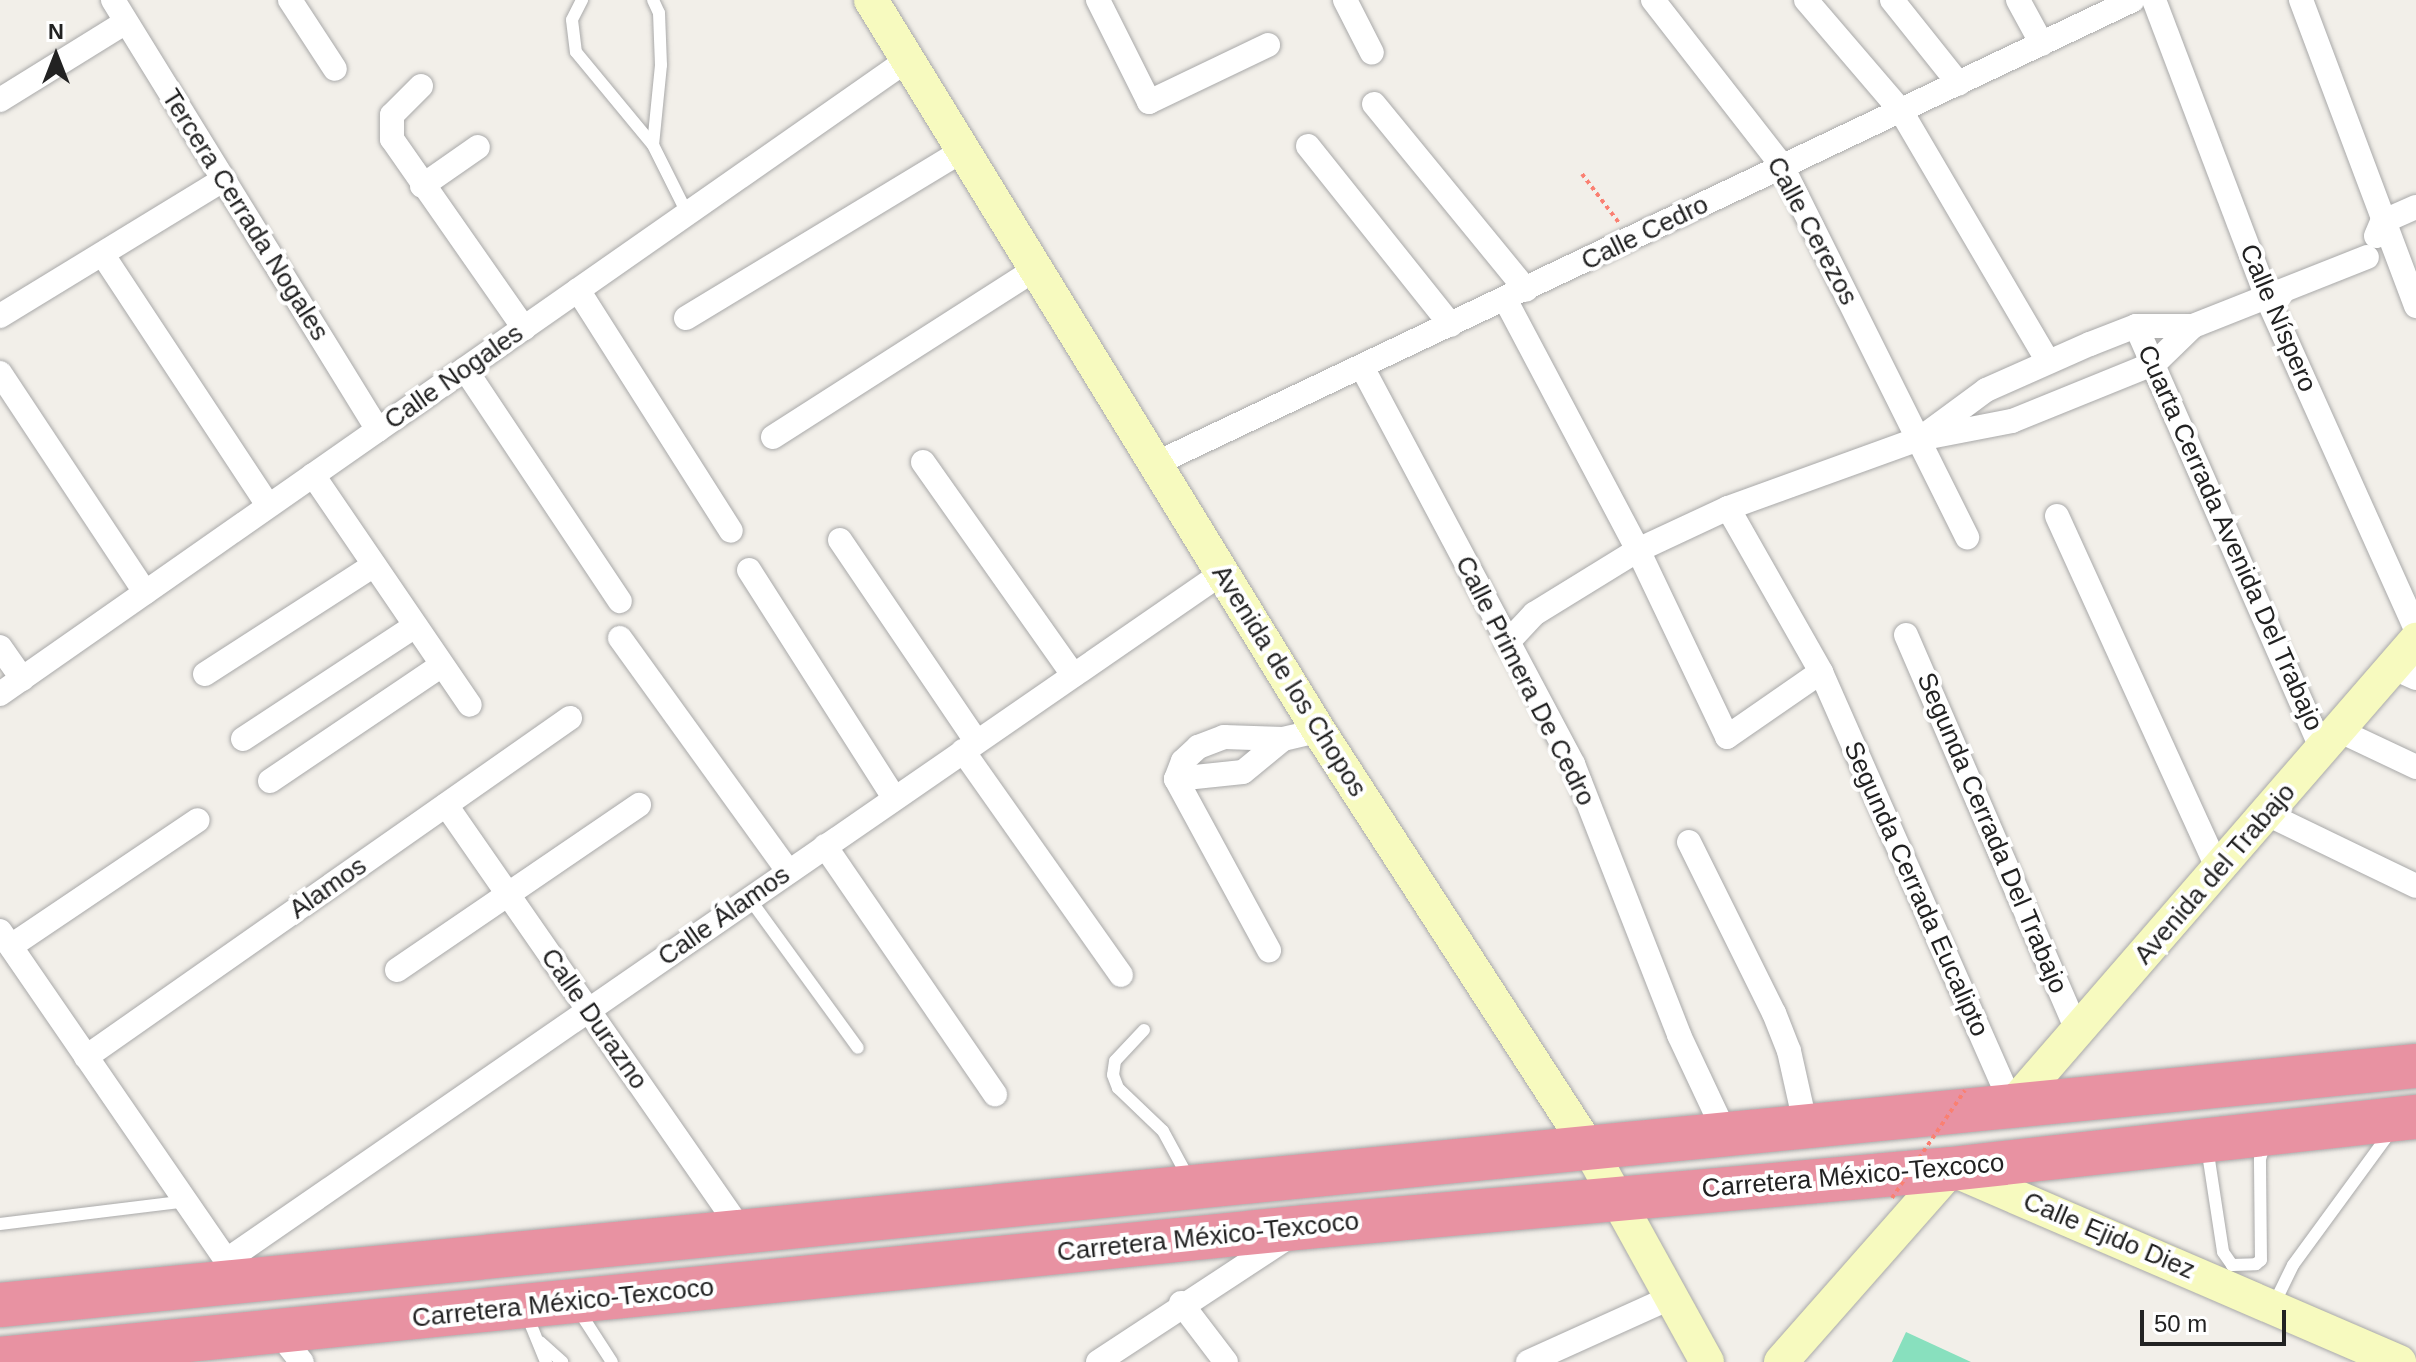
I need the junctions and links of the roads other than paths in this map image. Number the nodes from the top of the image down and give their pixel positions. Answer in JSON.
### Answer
{"nodes":[{"id":1,"x":113,"y":0,"type":"edge"},
{"id":2,"x":290,"y":0,"type":"edge"},
{"id":3,"x":582,"y":0,"type":"edge"},
{"id":4,"x":653,"y":0,"type":"edge"},
{"id":5,"x":871,"y":0,"type":"edge"},
{"id":6,"x":1098,"y":0,"type":"edge"},
{"id":7,"x":1345,"y":0,"type":"edge"},
{"id":8,"x":1653,"y":0,"type":"edge"},
{"id":9,"x":1806,"y":0,"type":"edge"},
{"id":10,"x":1892,"y":0,"type":"edge"},
{"id":11,"x":2018,"y":0,"type":"edge"},
{"id":12,"x":2154,"y":0,"type":"edge"},
{"id":13,"x":2301,"y":0,"type":"edge"},
{"id":14,"x":2122,"y":2,"type":"edge"},
{"id":15,"x":126,"y":22,"type":"junction"},
{"id":16,"x":2042,"y":44,"type":"junction"},
{"id":17,"x":1268,"y":45,"type":"dead end"},
{"id":18,"x":1372,"y":53,"type":"dead end"},
{"id":19,"x":907,"y":60,"type":"junction"},
{"id":20,"x":335,"y":69,"type":"dead end"},
{"id":21,"x":1959,"y":84,"type":"junction"},
{"id":22,"x":421,"y":86,"type":"dead end"},
{"id":23,"x":0,"y":100,"type":"edge"},
{"id":24,"x":1374,"y":104,"type":"dead end"},
{"id":25,"x":1901,"y":111,"type":"junction"},
{"id":26,"x":653,"y":145,"type":"junction"},
{"id":27,"x":1308,"y":146,"type":"dead end"},
{"id":28,"x":478,"y":147,"type":"dead end"},
{"id":29,"x":963,"y":150,"type":"junction"},
{"id":30,"x":1782,"y":166,"type":"junction"},
{"id":31,"x":223,"y":180,"type":"junction"},
{"id":32,"x":422,"y":186,"type":"junction"},
{"id":33,"x":2416,"y":207,"type":"edge"},
{"id":34,"x":687,"y":213,"type":"junction"},
{"id":35,"x":2382,"y":222,"type":"junction"},
{"id":36,"x":103,"y":255,"type":"junction"},
{"id":37,"x":2367,"y":257,"type":"junction"},
{"id":38,"x":2407,"y":262,"type":"edge"},
{"id":39,"x":1036,"y":269,"type":"junction"},
{"id":40,"x":578,"y":290,"type":"junction"},
{"id":41,"x":1516,"y":295,"type":"junction"},
{"id":42,"x":2268,"y":300,"type":"junction"},
{"id":43,"x":2416,"y":306,"type":"edge"},
{"id":44,"x":0,"y":316,"type":"edge"},
{"id":45,"x":686,"y":318,"type":"dead end"},
{"id":46,"x":1451,"y":325,"type":"junction"},
{"id":47,"x":2136,"y":326,"type":"junction"},
{"id":48,"x":2193,"y":326,"type":"junction"},
{"id":49,"x":524,"y":328,"type":"junction"},
{"id":50,"x":2048,"y":362,"type":"junction"},
{"id":51,"x":2155,"y":363,"type":"junction"},
{"id":52,"x":1362,"y":367,"type":"junction"},
{"id":53,"x":465,"y":369,"type":"junction"},
{"id":54,"x":0,"y":373,"type":"edge"},
{"id":55,"x":378,"y":430,"type":"junction"},
{"id":56,"x":773,"y":437,"type":"dead end"},
{"id":57,"x":1919,"y":439,"type":"junction"},
{"id":58,"x":923,"y":462,"type":"dead end"},
{"id":59,"x":1155,"y":464,"type":"junction"},
{"id":60,"x":313,"y":475,"type":"junction"},
{"id":61,"x":268,"y":505,"type":"junction"},
{"id":62,"x":1728,"y":508,"type":"junction"},
{"id":63,"x":2057,"y":516,"type":"dead end"},
{"id":64,"x":731,"y":531,"type":"dead end"},
{"id":65,"x":1967,"y":537,"type":"dead end"},
{"id":66,"x":840,"y":540,"type":"dead end"},
{"id":67,"x":1638,"y":550,"type":"junction"},
{"id":68,"x":374,"y":565,"type":"junction"},
{"id":69,"x":749,"y":570,"type":"dead end"},
{"id":70,"x":1222,"y":573,"type":"junction"},
{"id":71,"x":145,"y":592,"type":"junction"},
{"id":72,"x":620,"y":601,"type":"dead end"},
{"id":73,"x":415,"y":626,"type":"junction"},
{"id":74,"x":2416,"y":630,"type":"edge"},
{"id":75,"x":1906,"y":635,"type":"dead end"},
{"id":76,"x":620,"y":638,"type":"dead end"},
{"id":77,"x":2416,"y":640,"type":"edge"},
{"id":78,"x":1507,"y":643,"type":"junction"},
{"id":79,"x":0,"y":647,"type":"edge"},
{"id":80,"x":442,"y":665,"type":"junction"},
{"id":81,"x":1821,"y":672,"type":"junction"},
{"id":82,"x":205,"y":674,"type":"dead end"},
{"id":83,"x":2406,"y":674,"type":"edge"},
{"id":84,"x":1073,"y":675,"type":"junction"},
{"id":85,"x":22,"y":679,"type":"junction"},
{"id":86,"x":0,"y":694,"type":"edge"},
{"id":87,"x":470,"y":705,"type":"dead end"},
{"id":88,"x":570,"y":718,"type":"dead end"},
{"id":89,"x":1319,"y":731,"type":"junction"},
{"id":90,"x":243,"y":739,"type":"dead end"},
{"id":91,"x":1283,"y":739,"type":"junction"},
{"id":92,"x":2332,"y":741,"type":"junction"},
{"id":93,"x":970,"y":746,"type":"junction"},
{"id":94,"x":2416,"y":767,"type":"edge"},
{"id":95,"x":1176,"y":779,"type":"junction"},
{"id":96,"x":270,"y":781,"type":"dead end"},
{"id":97,"x":894,"y":798,"type":"junction"},
{"id":98,"x":446,"y":805,"type":"junction"},
{"id":99,"x":639,"y":805,"type":"dead end"},
{"id":100,"x":2267,"y":814,"type":"junction"},
{"id":101,"x":198,"y":820,"type":"dead end"},
{"id":102,"x":1689,"y":842,"type":"dead end"},
{"id":103,"x":825,"y":846,"type":"junction"},
{"id":104,"x":2218,"y":869,"type":"junction"},
{"id":105,"x":788,"y":871,"type":"junction"},
{"id":106,"x":2416,"y":886,"type":"edge"},
{"id":107,"x":508,"y":895,"type":"junction"},
{"id":108,"x":749,"y":898,"type":"junction"},
{"id":109,"x":5,"y":938,"type":"edge"},
{"id":110,"x":1269,"y":950,"type":"dead end"},
{"id":111,"x":397,"y":970,"type":"dead end"},
{"id":112,"x":1121,"y":975,"type":"dead end"},
{"id":113,"x":588,"y":1009,"type":"junction"},
{"id":114,"x":1144,"y":1030,"type":"dead end"},
{"id":115,"x":2077,"y":1031,"type":"junction"},
{"id":116,"x":858,"y":1048,"type":"dead end"},
{"id":117,"x":86,"y":1057,"type":"junction"},
{"id":118,"x":2416,"y":1066,"type":"edge"},
{"id":119,"x":995,"y":1094,"type":"dead end"},
{"id":120,"x":2012,"y":1106,"type":"junction"},
{"id":121,"x":2408,"y":1118,"type":"edge"},
{"id":122,"x":1806,"y":1127,"type":"junction"},
{"id":123,"x":2271,"y":1132,"type":"junction"},
{"id":124,"x":1726,"y":1135,"type":"junction"},
{"id":125,"x":2206,"y":1140,"type":"junction"},
{"id":126,"x":1590,"y":1150,"type":"junction"},
{"id":127,"x":1951,"y":1169,"type":"junction"},
{"id":128,"x":1194,"y":1189,"type":"junction"},
{"id":129,"x":1615,"y":1197,"type":"junction"},
{"id":130,"x":186,"y":1201,"type":"junction"},
{"id":131,"x":0,"y":1224,"type":"edge"},
{"id":132,"x":1306,"y":1227,"type":"junction"},
{"id":133,"x":743,"y":1233,"type":"junction"},
{"id":134,"x":234,"y":1270,"type":"junction"},
{"id":135,"x":1672,"y":1297,"type":"junction"},
{"id":136,"x":573,"y":1302,"type":"junction"},
{"id":137,"x":1181,"y":1303,"type":"junction"},
{"id":138,"x":0,"y":1305,"type":"edge"},
{"id":139,"x":2273,"y":1305,"type":"junction"},
{"id":140,"x":530,"y":1323,"type":"junction"},
{"id":141,"x":290,"y":1348,"type":"edge"},
{"id":142,"x":131,"y":1354,"type":"edge"},
{"id":143,"x":58,"y":1358,"type":"edge"},
{"id":144,"x":0,"y":1359,"type":"edge"},
{"id":145,"x":546,"y":1362,"type":"edge"},
{"id":146,"x":562,"y":1362,"type":"edge"},
{"id":147,"x":612,"y":1362,"type":"edge"},
{"id":148,"x":1098,"y":1362,"type":"edge"},
{"id":149,"x":1226,"y":1362,"type":"edge"},
{"id":150,"x":1528,"y":1362,"type":"edge"},
{"id":151,"x":1707,"y":1362,"type":"edge"},
{"id":152,"x":1781,"y":1362,"type":"edge"},
{"id":153,"x":2399,"y":1362,"type":"edge"}],
"edges":[{"from":1,"to":15,"type":"street","name":"Tercera Cerrada Nogales"},
{"from":2,"to":20,"type":"street"},
{"from":3,"to":26,"type":"lane"},
{"from":4,"to":26,"type":"lane"},
{"from":5,"to":19,"type":"main road","name":"Avenida de los Chopos"},
{"from":6,"to":17,"type":"street"},
{"from":7,"to":18,"type":"street"},
{"from":8,"to":30,"type":"street","name":"Calle Cerezos"},
{"from":9,"to":25,"type":"street"},
{"from":10,"to":21,"type":"street"},
{"from":11,"to":16,"type":"street"},
{"from":12,"to":42,"type":"street","name":"Calle Níspero"},
{"from":13,"to":35,"type":"street"},
{"from":14,"to":16,"type":"street","name":"Calle Cedro"},
{"from":15,"to":23,"type":"street"},
{"from":15,"to":31,"type":"street","name":"Tercera Cerrada Nogales"},
{"from":16,"to":21,"type":"street","name":"Calle Cedro"},
{"from":19,"to":29,"type":"main road","name":"Avenida de los Chopos"},
{"from":19,"to":34,"type":"street","name":"Calle Nogales"},
{"from":21,"to":25,"type":"street","name":"Calle Cedro"},
{"from":22,"to":32,"type":"street"},
{"from":24,"to":41,"type":"street"},
{"from":25,"to":30,"type":"street","name":"Calle Cedro"},
{"from":25,"to":50,"type":"street"},
{"from":26,"to":34,"type":"lane"},
{"from":27,"to":46,"type":"street"},
{"from":28,"to":32,"type":"street"},
{"from":29,"to":39,"type":"main road","name":"Avenida de los Chopos"},
{"from":29,"to":45,"type":"street"},
{"from":30,"to":41,"type":"street","name":"Calle Cedro"},
{"from":30,"to":57,"type":"street","name":"Calle Cerezos"},
{"from":31,"to":36,"type":"street"},
{"from":31,"to":55,"type":"street","name":"Tercera Cerrada Nogales"},
{"from":32,"to":49,"type":"street"},
{"from":33,"to":35,"type":"street"},
{"from":34,"to":40,"type":"street","name":"Calle Nogales"},
{"from":35,"to":37,"type":"street"},
{"from":35,"to":38,"type":"street"},
{"from":36,"to":44,"type":"street"},
{"from":36,"to":61,"type":"street"},
{"from":37,"to":38,"type":"street"},
{"from":37,"to":42,"type":"street"},
{"from":38,"to":43,"type":"street"},
{"from":39,"to":56,"type":"street"},
{"from":39,"to":59,"type":"main road","name":"Avenida de los Chopos"},
{"from":40,"to":49,"type":"street","name":"Calle Nogales"},
{"from":40,"to":64,"type":"street"},
{"from":41,"to":46,"type":"street","name":"Calle Cedro"},
{"from":41,"to":67,"type":"street"},
{"from":42,"to":48,"type":"street"},
{"from":42,"to":74,"type":"street","name":"Calle Níspero"},
{"from":46,"to":52,"type":"street","name":"Calle Cedro"},
{"from":47,"to":48,"type":"street"},
{"from":47,"to":50,"type":"street"},
{"from":47,"to":51,"type":"street","name":"Cuarta Cerrada Avenida Del Trabajo"},
{"from":48,"to":51,"type":"street"},
{"from":49,"to":53,"type":"street","name":"Calle Nogales"},
{"from":50,"to":57,"type":"street"},
{"from":51,"to":57,"type":"street"},
{"from":51,"to":92,"type":"street","name":"Cuarta Cerrada Avenida Del Trabajo"},
{"from":52,"to":59,"type":"street","name":"Calle Cedro"},
{"from":52,"to":78,"type":"street","name":"Calle Primera De Cedro"},
{"from":53,"to":55,"type":"street","name":"Calle Nogales"},
{"from":53,"to":72,"type":"street"},
{"from":54,"to":71,"type":"street"},
{"from":55,"to":60,"type":"street","name":"Calle Nogales"},
{"from":57,"to":62,"type":"street"},
{"from":57,"to":65,"type":"street","name":"Calle Cerezos"},
{"from":58,"to":84,"type":"street"},
{"from":59,"to":70,"type":"main road","name":"Avenida de los Chopos"},
{"from":60,"to":61,"type":"street","name":"Calle Nogales"},
{"from":60,"to":68,"type":"street"},
{"from":61,"to":71,"type":"street","name":"Calle Nogales"},
{"from":62,"to":67,"type":"street"},
{"from":62,"to":81,"type":"street","name":"Segunda Cerrada Eucalipto"},
{"from":63,"to":104,"type":"street"},
{"from":66,"to":93,"type":"street"},
{"from":67,"to":78,"type":"street"},
{"from":67,"to":81,"type":"street"},
{"from":68,"to":73,"type":"street"},
{"from":68,"to":82,"type":"street"},
{"from":69,"to":97,"type":"street"},
{"from":70,"to":84,"type":"street","name":"Calle Álamos"},
{"from":70,"to":89,"type":"main road","name":"Avenida de los Chopos"},
{"from":71,"to":85,"type":"street","name":"Calle Nogales"},
{"from":73,"to":80,"type":"street"},
{"from":73,"to":90,"type":"street"},
{"from":75,"to":115,"type":"street","name":"Segunda Cerrada Del Trabajo"},
{"from":76,"to":105,"type":"street"},
{"from":77,"to":83,"type":"main road","name":"Avenida del Trabajo"},
{"from":78,"to":124,"type":"street","name":"Calle Primera De Cedro"},
{"from":79,"to":85,"type":"street"},
{"from":80,"to":87,"type":"street"},
{"from":80,"to":96,"type":"street"},
{"from":81,"to":120,"type":"street","name":"Segunda Cerrada Eucalipto"},
{"from":83,"to":92,"type":"main road","name":"Avenida del Trabajo"},
{"from":84,"to":93,"type":"street","name":"Calle Álamos"},
{"from":85,"to":86,"type":"street","name":"Calle Nogales"},
{"from":88,"to":98,"type":"street","name":"Alamos"},
{"from":89,"to":91,"type":"street"},
{"from":89,"to":126,"type":"main road","name":"Avenida de los Chopos"},
{"from":91,"to":95,"type":"street"},
{"from":91,"to":95,"type":"street"},
{"from":92,"to":94,"type":"street"},
{"from":92,"to":100,"type":"main road","name":"Avenida del Trabajo"},
{"from":93,"to":97,"type":"street","name":"Calle Álamos"},
{"from":93,"to":112,"type":"street"},
{"from":95,"to":110,"type":"street"},
{"from":97,"to":103,"type":"street","name":"Calle Álamos"},
{"from":98,"to":107,"type":"street","name":"Calle Durazno"},
{"from":98,"to":117,"type":"street","name":"Alamos"},
{"from":99,"to":107,"type":"street"},
{"from":100,"to":104,"type":"main road","name":"Avenida del Trabajo"},
{"from":100,"to":106,"type":"street"},
{"from":101,"to":109,"type":"street"},
{"from":102,"to":122,"type":"street"},
{"from":103,"to":105,"type":"street","name":"Calle Álamos"},
{"from":103,"to":119,"type":"street"},
{"from":104,"to":115,"type":"main road","name":"Avenida del Trabajo"},
{"from":105,"to":108,"type":"street","name":"Calle Álamos"},
{"from":107,"to":111,"type":"street"},
{"from":107,"to":113,"type":"street","name":"Calle Durazno"},
{"from":108,"to":113,"type":"street","name":"Calle Álamos"},
{"from":108,"to":116,"type":"lane"},
{"from":109,"to":117,"type":"street"},
{"from":113,"to":133,"type":"street","name":"Calle Durazno"},
{"from":113,"to":134,"type":"street","name":"Calle Álamos"},
{"from":114,"to":128,"type":"lane"},
{"from":115,"to":120,"type":"main road","name":"Avenida del Trabajo"},
{"from":117,"to":130,"type":"street"},
{"from":118,"to":120,"type":"highway","name":"Carretera México-Texcoco"},
{"from":120,"to":122,"type":"highway","name":"Carretera México-Texcoco"},
{"from":121,"to":123,"type":"highway","name":"Carretera México-Texcoco"},
{"from":121,"to":139,"type":"lane"},
{"from":122,"to":124,"type":"highway","name":"Carretera México-Texcoco"},
{"from":123,"to":125,"type":"highway","name":"Carretera México-Texcoco"},
{"from":123,"to":125,"type":"lane"},
{"from":124,"to":126,"type":"highway","name":"Carretera México-Texcoco"},
{"from":125,"to":127,"type":"highway","name":"Carretera México-Texcoco"},
{"from":126,"to":128,"type":"highway","name":"Carretera México-Texcoco"},
{"from":126,"to":129,"type":"main road","name":"Avenida de los Chopos"},
{"from":127,"to":129,"type":"highway","name":"Carretera México-Texcoco"},
{"from":127,"to":139,"type":"main road","name":"Calle Ejido Diez"},
{"from":127,"to":152,"type":"main road"},
{"from":128,"to":133,"type":"highway","name":"Carretera México-Texcoco"},
{"from":129,"to":132,"type":"highway","name":"Carretera México-Texcoco"},
{"from":129,"to":135,"type":"main road","name":"Avenida de los Chopos"},
{"from":130,"to":131,"type":"lane"},
{"from":130,"to":134,"type":"street"},
{"from":132,"to":136,"type":"highway","name":"Carretera México-Texcoco"},
{"from":132,"to":137,"type":"street"},
{"from":133,"to":134,"type":"highway","name":"Carretera México-Texcoco"},
{"from":134,"to":138,"type":"highway","name":"Carretera México-Texcoco"},
{"from":135,"to":150,"type":"street"},
{"from":135,"to":151,"type":"main road","name":"Avenida de los Chopos"},
{"from":136,"to":140,"type":"highway","name":"Carretera México-Texcoco"},
{"from":136,"to":147,"type":"lane"},
{"from":137,"to":148,"type":"street"},
{"from":137,"to":149,"type":"street"},
{"from":139,"to":153,"type":"main road","name":"Calle Ejido Diez"},
{"from":140,"to":141,"type":"highway","name":"Carretera México-Texcoco"},
{"from":140,"to":145,"type":"lane"},
{"from":140,"to":146,"type":"lane"},
{"from":141,"to":142,"type":"highway","name":"Carretera México-Texcoco"},
{"from":142,"to":143,"type":"highway","name":"Carretera México-Texcoco"},
{"from":143,"to":144,"type":"highway","name":"Carretera México-Texcoco"}]}
